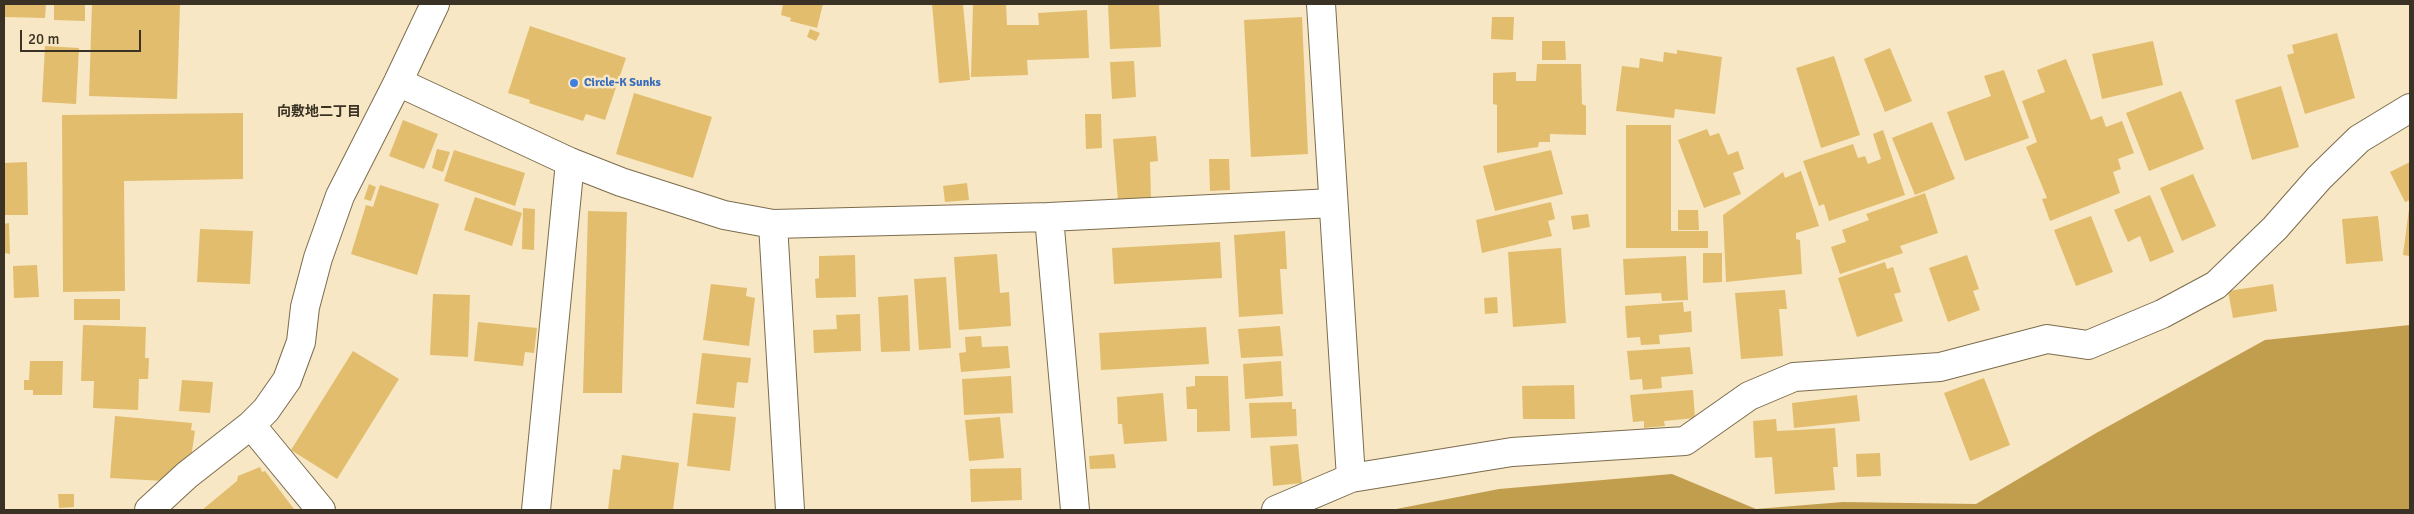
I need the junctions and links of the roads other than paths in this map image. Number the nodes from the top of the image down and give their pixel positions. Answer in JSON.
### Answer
{"nodes":[{"id":1,"x":435,"y":4,"type":"edge"},
{"id":2,"x":1321,"y":4,"type":"edge"},
{"id":3,"x":398,"y":82,"type":"junction"},
{"id":4,"x":2410,"y":108,"type":"edge"},
{"id":5,"x":570,"y":162,"type":"junction"},
{"id":6,"x":1333,"y":203,"type":"junction"},
{"id":7,"x":1049,"y":218,"type":"junction"},
{"id":8,"x":773,"y":224,"type":"junction"},
{"id":9,"x":251,"y":425,"type":"junction"},
{"id":10,"x":1351,"y":478,"type":"junction"},
{"id":11,"x":149,"y":510,"type":"edge"},
{"id":12,"x":321,"y":510,"type":"edge"},
{"id":13,"x":536,"y":510,"type":"edge"},
{"id":14,"x":790,"y":510,"type":"edge"},
{"id":15,"x":1074,"y":510,"type":"edge"},
{"id":16,"x":1276,"y":510,"type":"edge"}],
"edges":[{"from":1,"to":3,"type":"street"},
{"from":2,"to":6,"type":"street"},
{"from":3,"to":5,"type":"street"},
{"from":3,"to":9,"type":"street"},
{"from":4,"to":10,"type":"street"},
{"from":5,"to":8,"type":"street"},
{"from":5,"to":13,"type":"street"},
{"from":6,"to":7,"type":"street"},
{"from":6,"to":10,"type":"street"},
{"from":7,"to":8,"type":"street"},
{"from":7,"to":15,"type":"street"},
{"from":8,"to":14,"type":"street"},
{"from":9,"to":11,"type":"street"},
{"from":9,"to":12,"type":"street"},
{"from":10,"to":16,"type":"street"}]}
